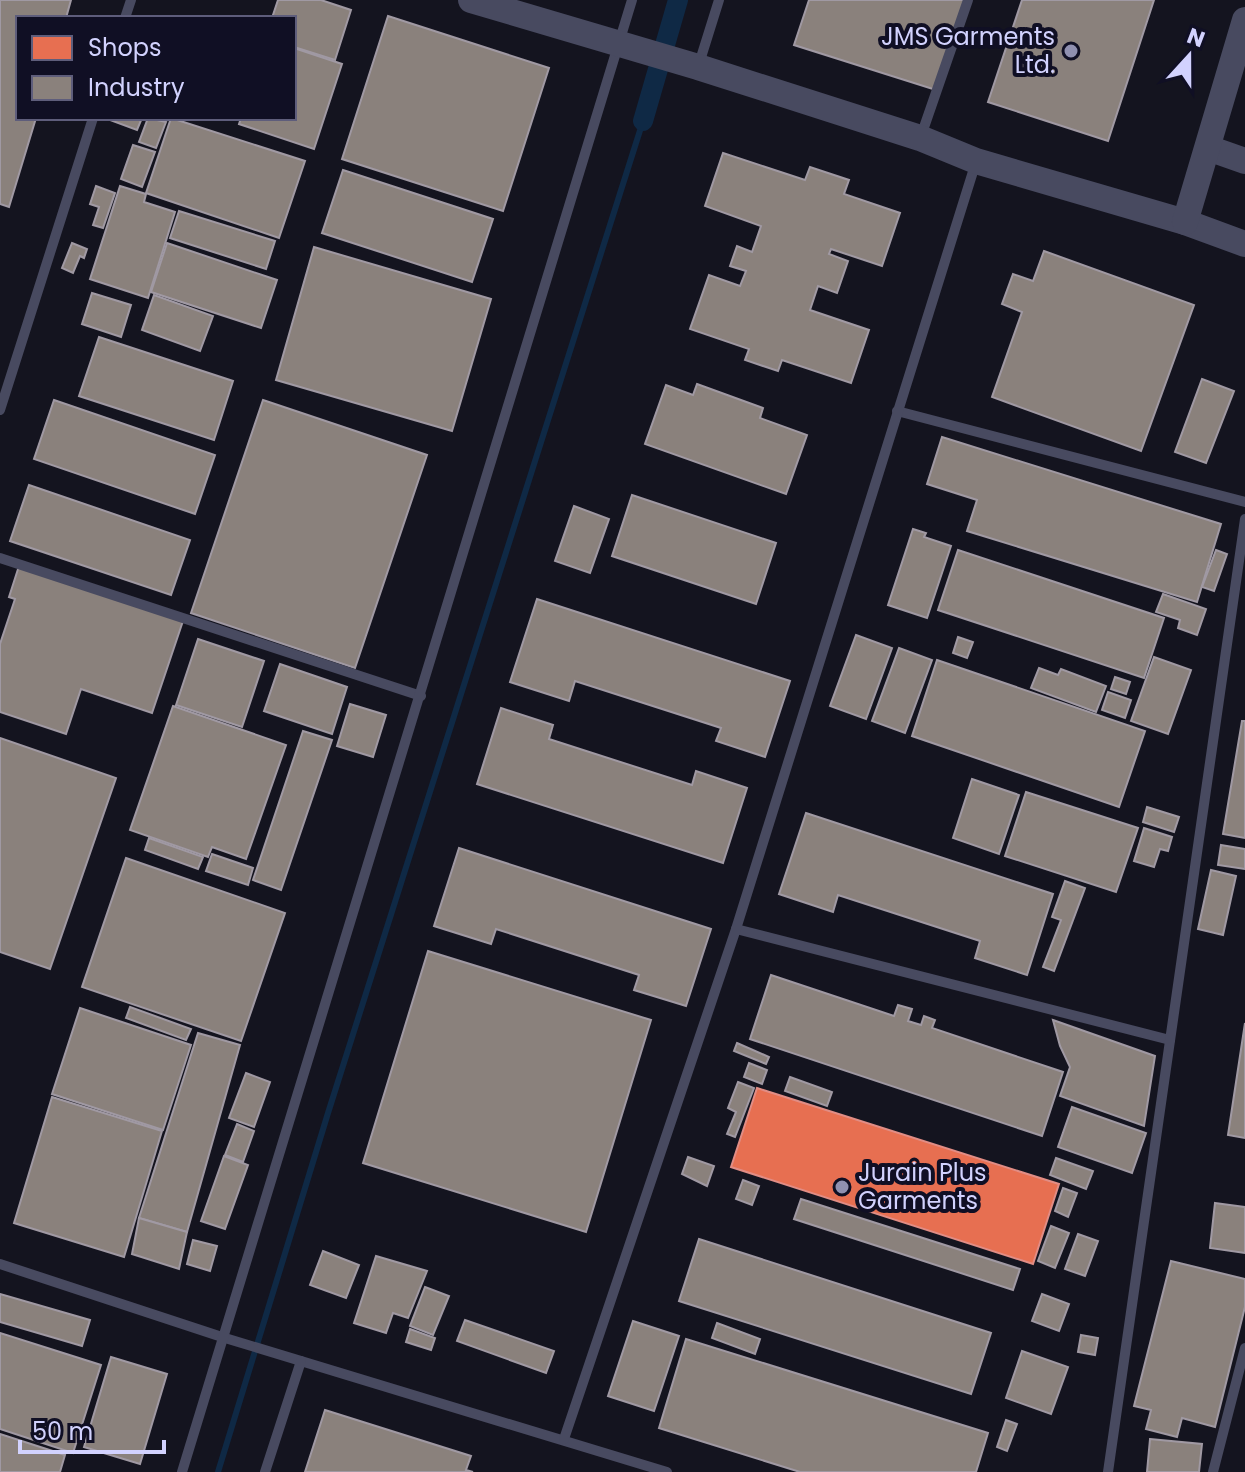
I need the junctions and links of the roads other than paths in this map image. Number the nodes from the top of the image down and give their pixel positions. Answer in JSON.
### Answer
{"nodes":[{"id":1,"x":471,"y":0,"type":"edge"},
{"id":2,"x":632,"y":0,"type":"edge"},
{"id":3,"x":719,"y":0,"type":"edge"},
{"id":4,"x":968,"y":0,"type":"edge"},
{"id":5,"x":1245,"y":20,"type":"edge"},
{"id":6,"x":627,"y":45,"type":"junction"},
{"id":7,"x":698,"y":67,"type":"junction"},
{"id":8,"x":92,"y":120,"type":"edge"},
{"id":9,"x":920,"y":138,"type":"junction"},
{"id":10,"x":1208,"y":148,"type":"junction"},
{"id":11,"x":976,"y":161,"type":"junction"},
{"id":12,"x":1245,"y":161,"type":"edge"},
{"id":13,"x":1185,"y":222,"type":"junction"},
{"id":14,"x":1245,"y":244,"type":"edge"},
{"id":15,"x":0,"y":410,"type":"edge"},
{"id":16,"x":897,"y":411,"type":"junction"},
{"id":17,"x":1245,"y":502,"type":"edge"},
{"id":18,"x":1245,"y":519,"type":"edge"},
{"id":19,"x":0,"y":558,"type":"edge"},
{"id":20,"x":421,"y":696,"type":"junction"},
{"id":21,"x":736,"y":929,"type":"junction"},
{"id":22,"x":1170,"y":1040,"type":"junction"},
{"id":23,"x":0,"y":1264,"type":"edge"},
{"id":24,"x":225,"y":1338,"type":"junction"},
{"id":25,"x":1245,"y":1348,"type":"edge"},
{"id":26,"x":301,"y":1361,"type":"junction"},
{"id":27,"x":564,"y":1439,"type":"junction"},
{"id":28,"x":182,"y":1472,"type":"edge"},
{"id":29,"x":265,"y":1472,"type":"edge"},
{"id":30,"x":667,"y":1472,"type":"edge"},
{"id":31,"x":1108,"y":1472,"type":"edge"},
{"id":32,"x":1213,"y":1472,"type":"edge"}],
"edges":[{"from":1,"to":6,"type":"street"},
{"from":2,"to":6,"type":"lane"},
{"from":3,"to":7,"type":"lane"},
{"from":4,"to":9,"type":"lane"},
{"from":5,"to":10,"type":"street"},
{"from":6,"to":7,"type":"street"},
{"from":6,"to":20,"type":"lane"},
{"from":7,"to":9,"type":"street"},
{"from":8,"to":15,"type":"lane"},
{"from":9,"to":11,"type":"street"},
{"from":10,"to":12,"type":"street"},
{"from":10,"to":13,"type":"street"},
{"from":11,"to":13,"type":"street"},
{"from":11,"to":16,"type":"lane"},
{"from":13,"to":14,"type":"street"},
{"from":16,"to":17,"type":"lane"},
{"from":16,"to":21,"type":"lane"},
{"from":18,"to":22,"type":"lane"},
{"from":19,"to":20,"type":"lane"},
{"from":20,"to":24,"type":"lane"},
{"from":21,"to":22,"type":"lane"},
{"from":21,"to":27,"type":"lane"},
{"from":22,"to":31,"type":"lane"},
{"from":23,"to":24,"type":"lane"},
{"from":24,"to":26,"type":"lane"},
{"from":24,"to":28,"type":"lane"},
{"from":25,"to":32,"type":"lane"},
{"from":26,"to":27,"type":"lane"},
{"from":26,"to":29,"type":"lane"},
{"from":27,"to":30,"type":"lane"}]}
